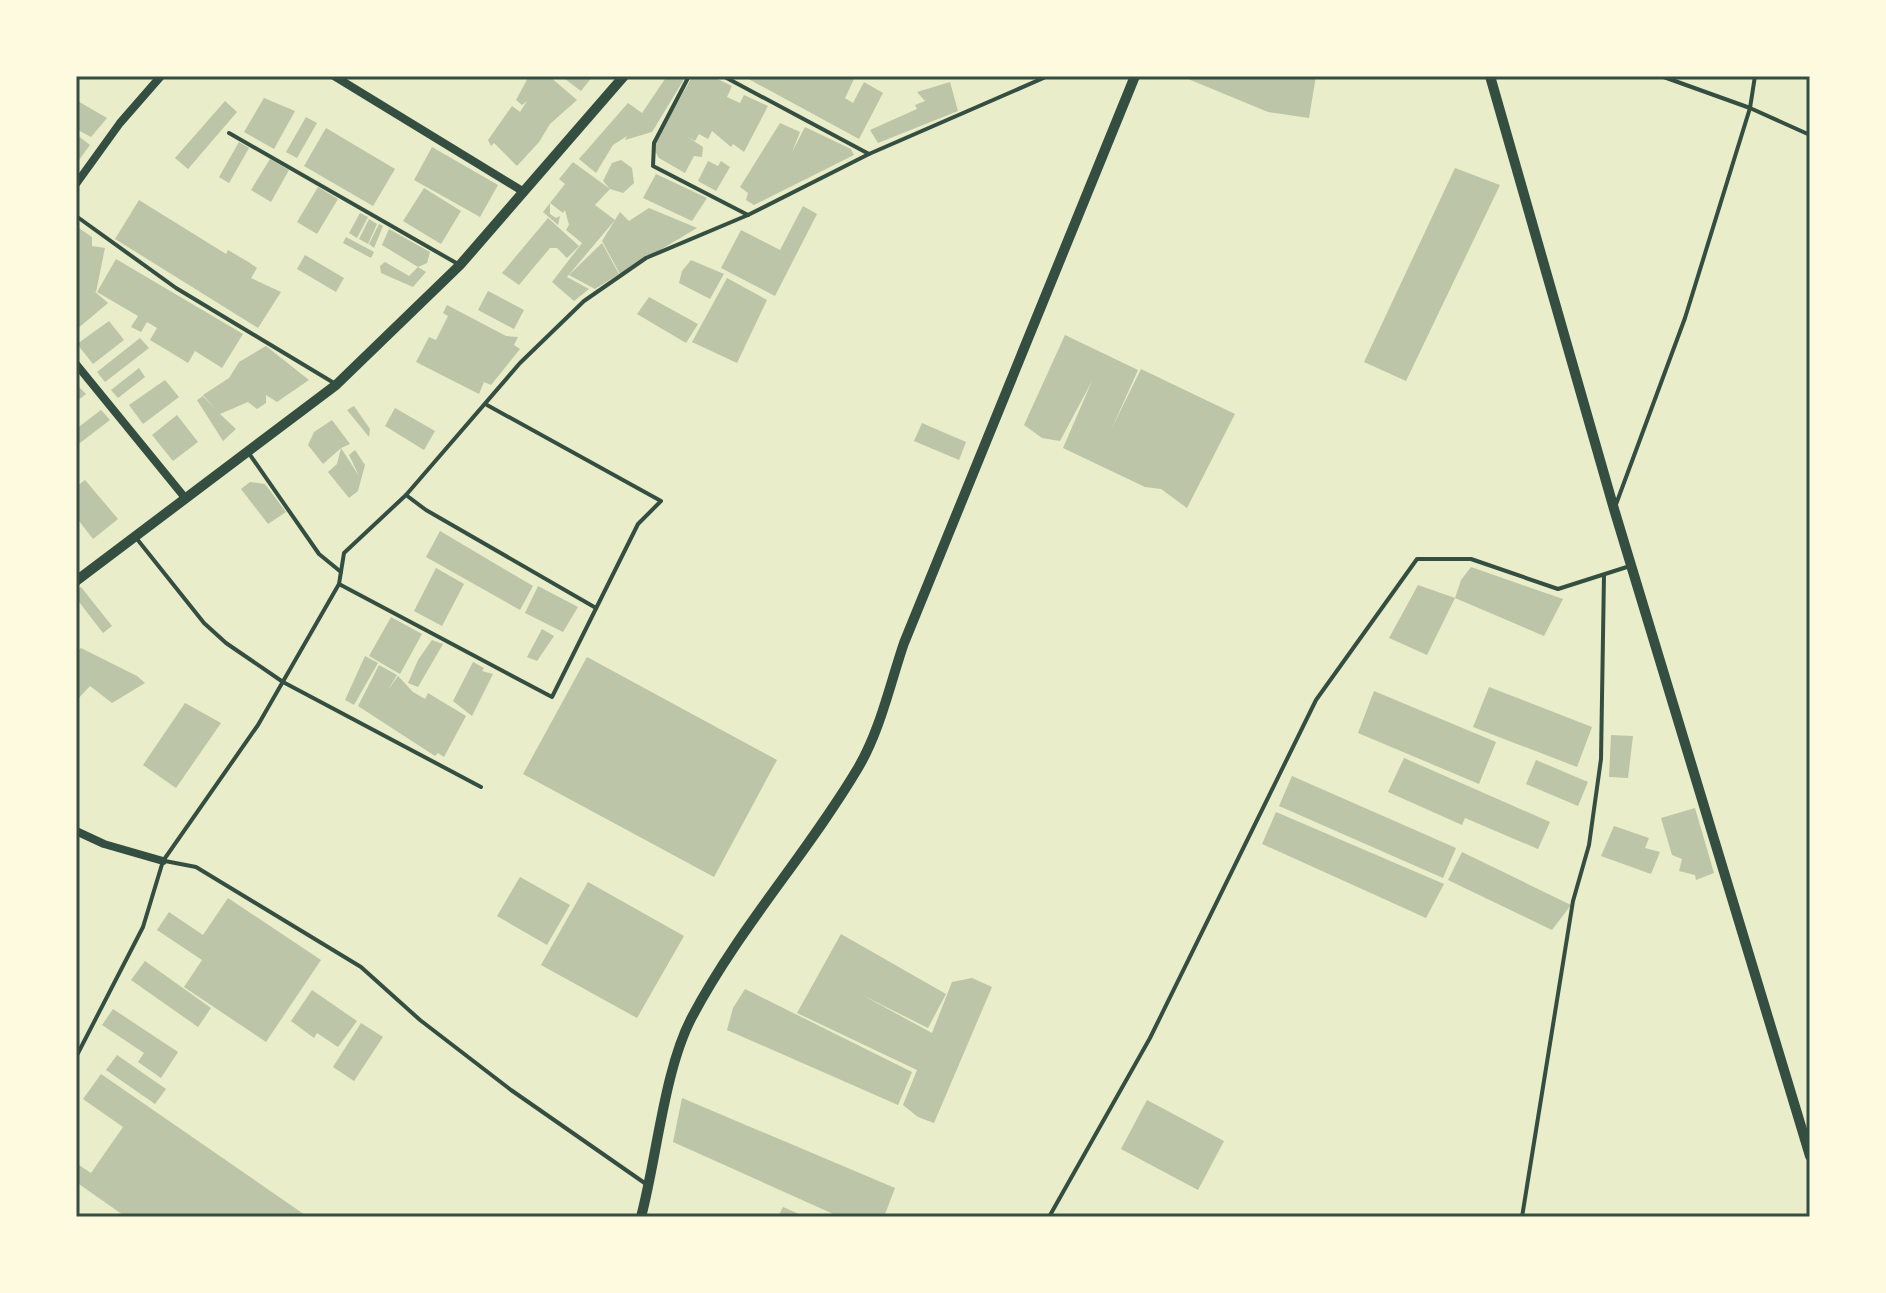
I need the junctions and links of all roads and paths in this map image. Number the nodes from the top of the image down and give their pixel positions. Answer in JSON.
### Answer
{"nodes":[{"id":1,"x":161,"y":76,"type":"edge"},
{"id":2,"x":334,"y":76,"type":"edge"},
{"id":3,"x":624,"y":76,"type":"edge"},
{"id":4,"x":689,"y":76,"type":"edge"},
{"id":5,"x":723,"y":76,"type":"edge"},
{"id":6,"x":1048,"y":76,"type":"edge"},
{"id":7,"x":1135,"y":76,"type":"edge"},
{"id":8,"x":1490,"y":76,"type":"edge"},
{"id":9,"x":1661,"y":76,"type":"edge"},
{"id":10,"x":1755,"y":76,"type":"edge"},
{"id":11,"x":1750,"y":108,"type":"junction"},
{"id":12,"x":229,"y":133,"type":"dead end"},
{"id":13,"x":1810,"y":135,"type":"edge"},
{"id":14,"x":869,"y":154,"type":"junction"},
{"id":15,"x":76,"y":184,"type":"edge"},
{"id":16,"x":524,"y":192,"type":"junction"},
{"id":17,"x":748,"y":215,"type":"junction"},
{"id":18,"x":76,"y":216,"type":"edge"},
{"id":19,"x":460,"y":265,"type":"junction"},
{"id":20,"x":76,"y":364,"type":"edge"},
{"id":21,"x":336,"y":385,"type":"junction"},
{"id":22,"x":486,"y":404,"type":"junction"},
{"id":23,"x":248,"y":452,"type":"junction"},
{"id":24,"x":406,"y":495,"type":"junction"},
{"id":25,"x":186,"y":499,"type":"junction"},
{"id":26,"x":1614,"y":509,"type":"junction"},
{"id":27,"x":135,"y":537,"type":"junction"},
{"id":28,"x":1631,"y":565,"type":"junction"},
{"id":29,"x":341,"y":572,"type":"junction"},
{"id":30,"x":1604,"y":575,"type":"junction"},
{"id":31,"x":78,"y":577,"type":"edge"},
{"id":32,"x":339,"y":584,"type":"junction"},
{"id":33,"x":597,"y":608,"type":"junction"},
{"id":34,"x":283,"y":682,"type":"junction"},
{"id":35,"x":481,"y":787,"type":"dead end"},
{"id":36,"x":76,"y":831,"type":"edge"},
{"id":37,"x":163,"y":861,"type":"junction"},
{"id":38,"x":76,"y":1057,"type":"edge"},
{"id":39,"x":1810,"y":1156,"type":"edge"},
{"id":40,"x":649,"y":1187,"type":"junction"},
{"id":41,"x":641,"y":1217,"type":"edge"},
{"id":42,"x":1049,"y":1217,"type":"edge"},
{"id":43,"x":1522,"y":1217,"type":"edge"}],
"edges":[{"from":1,"to":15,"type":"street"},
{"from":2,"to":16,"type":"street"},
{"from":3,"to":16,"type":"street"},
{"from":4,"to":17,"type":"lane"},
{"from":5,"to":14,"type":"lane"},
{"from":6,"to":14,"type":"lane"},
{"from":7,"to":40,"type":"street"},
{"from":8,"to":26,"type":"street"},
{"from":9,"to":11,"type":"lane"},
{"from":10,"to":11,"type":"lane"},
{"from":11,"to":13,"type":"lane"},
{"from":11,"to":26,"type":"lane"},
{"from":12,"to":19,"type":"lane"},
{"from":14,"to":17,"type":"lane"},
{"from":16,"to":19,"type":"street"},
{"from":17,"to":22,"type":"lane"},
{"from":18,"to":21,"type":"lane"},
{"from":19,"to":21,"type":"street"},
{"from":20,"to":25,"type":"street"},
{"from":21,"to":23,"type":"street"},
{"from":22,"to":24,"type":"lane"},
{"from":22,"to":33,"type":"lane"},
{"from":23,"to":25,"type":"street"},
{"from":23,"to":29,"type":"lane"},
{"from":24,"to":29,"type":"lane"},
{"from":24,"to":33,"type":"lane"},
{"from":25,"to":27,"type":"street"},
{"from":26,"to":28,"type":"street"},
{"from":27,"to":31,"type":"street"},
{"from":27,"to":34,"type":"lane"},
{"from":28,"to":30,"type":"lane"},
{"from":28,"to":39,"type":"street"},
{"from":29,"to":32,"type":"lane"},
{"from":30,"to":42,"type":"lane"},
{"from":30,"to":43,"type":"lane"},
{"from":32,"to":33,"type":"lane"},
{"from":32,"to":34,"type":"lane"},
{"from":34,"to":35,"type":"lane"},
{"from":34,"to":37,"type":"lane"},
{"from":36,"to":37,"type":"street"},
{"from":37,"to":38,"type":"lane"},
{"from":37,"to":40,"type":"lane"},
{"from":40,"to":41,"type":"street"}]}
